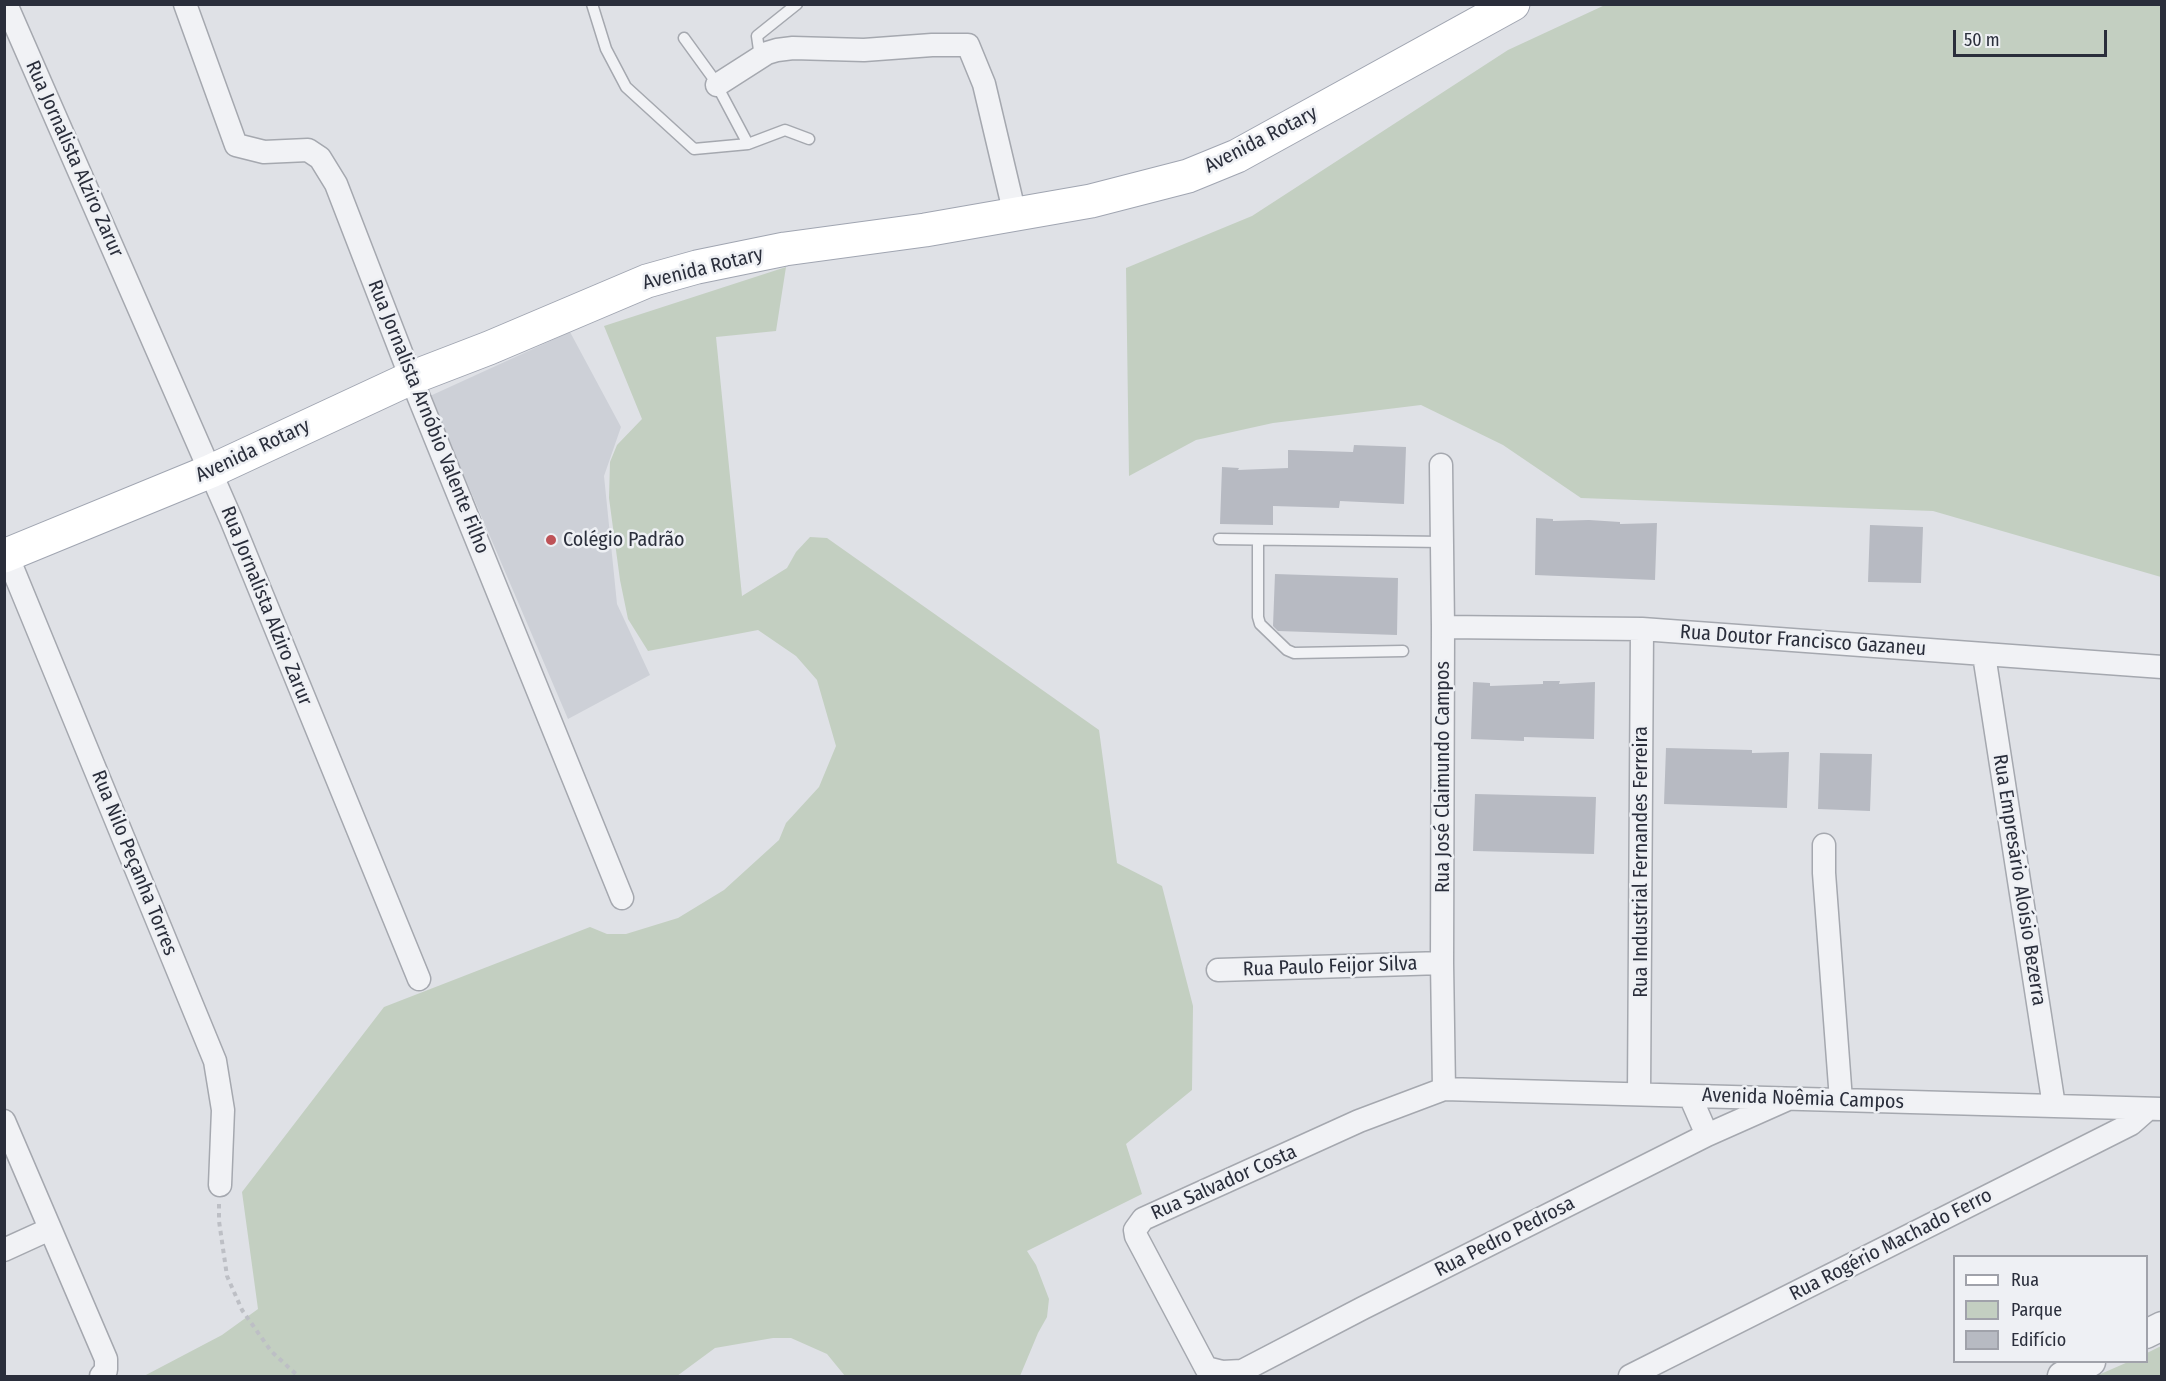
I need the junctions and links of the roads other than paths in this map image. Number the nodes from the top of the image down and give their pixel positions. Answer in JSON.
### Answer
{"nodes":[{"id":1,"x":6,"y":4,"type":"edge"},
{"id":2,"x":592,"y":4,"type":"edge"},
{"id":3,"x":797,"y":4,"type":"edge"},
{"id":4,"x":1482,"y":4,"type":"edge"},
{"id":5,"x":1513,"y":4,"type":"edge"},
{"id":6,"x":186,"y":5,"type":"edge"},
{"id":7,"x":684,"y":38,"type":"dead end"},
{"id":8,"x":1419,"y":55,"type":"junction"},
{"id":9,"x":760,"y":57,"type":"junction"},
{"id":10,"x":717,"y":85,"type":"junction"},
{"id":11,"x":809,"y":139,"type":"dead end"},
{"id":12,"x":748,"y":144,"type":"junction"},
{"id":13,"x":1015,"y":215,"type":"junction"},
{"id":14,"x":411,"y":378,"type":"junction"},
{"id":15,"x":1441,"y":465,"type":"dead end"},
{"id":16,"x":210,"y":471,"type":"junction"},
{"id":17,"x":1219,"y":539,"type":"dead end"},
{"id":18,"x":1258,"y":540,"type":"junction"},
{"id":19,"x":1443,"y":542,"type":"junction"},
{"id":20,"x":5,"y":554,"type":"edge"},
{"id":21,"x":1443,"y":627,"type":"junction"},
{"id":22,"x":1642,"y":629,"type":"junction"},
{"id":23,"x":1403,"y":651,"type":"dead end"},
{"id":24,"x":1984,"y":655,"type":"junction"},
{"id":25,"x":2162,"y":667,"type":"edge"},
{"id":26,"x":1824,"y":845,"type":"dead end"},
{"id":27,"x":622,"y":898,"type":"dead end"},
{"id":28,"x":1442,"y":963,"type":"junction"},
{"id":29,"x":1218,"y":970,"type":"dead end"},
{"id":30,"x":419,"y":979,"type":"dead end"},
{"id":31,"x":1444,"y":1089,"type":"junction"},
{"id":32,"x":1640,"y":1094,"type":"junction"},
{"id":33,"x":1690,"y":1096,"type":"junction"},
{"id":34,"x":1788,"y":1099,"type":"junction"},
{"id":35,"x":1841,"y":1100,"type":"junction"},
{"id":36,"x":2054,"y":1106,"type":"junction"},
{"id":37,"x":2155,"y":1109,"type":"edge"},
{"id":38,"x":4,"y":1122,"type":"edge"},
{"id":39,"x":1707,"y":1135,"type":"junction"},
{"id":40,"x":220,"y":1185,"type":"road end"},
{"id":41,"x":50,"y":1229,"type":"junction"},
{"id":42,"x":4,"y":1250,"type":"edge"},
{"id":43,"x":2162,"y":1326,"type":"edge"},
{"id":44,"x":2148,"y":1333,"type":"edge"},
{"id":45,"x":2089,"y":1363,"type":"edge"},
{"id":46,"x":1222,"y":1372,"type":"joint"},
{"id":47,"x":103,"y":1373,"type":"edge"},
{"id":48,"x":1630,"y":1377,"type":"edge"},
{"id":49,"x":2062,"y":1377,"type":"edge"}],
"edges":[{"from":1,"to":16,"type":"street","name":"Rua Jornalista Alziro Zarur"},
{"from":2,"to":12,"type":"lane"},
{"from":3,"to":9,"type":"lane"},
{"from":4,"to":8,"type":"main road"},
{"from":5,"to":8,"type":"main road"},
{"from":6,"to":14,"type":"street","name":"Rua Jornalista Arnóbio Valente Filho"},
{"from":7,"to":10,"type":"lane"},
{"from":8,"to":13,"type":"main road","name":"Avenida Rotary"},
{"from":9,"to":10,"type":"street"},
{"from":9,"to":13,"type":"street"},
{"from":10,"to":12,"type":"lane"},
{"from":11,"to":12,"type":"lane"},
{"from":13,"to":14,"type":"main road","name":"Avenida Rotary"},
{"from":14,"to":16,"type":"main road","name":"Avenida Rotary"},
{"from":14,"to":27,"type":"street","name":"Rua Jornalista Arnóbio Valente Filho"},
{"from":15,"to":19,"type":"street","name":"Rua José Claimundo Campos"},
{"from":16,"to":20,"type":"main road","name":"Avenida Rotary"},
{"from":16,"to":30,"type":"street","name":"Rua Jornalista Alziro Zarur"},
{"from":17,"to":18,"type":"lane"},
{"from":18,"to":19,"type":"lane"},
{"from":18,"to":23,"type":"lane"},
{"from":19,"to":21,"type":"street","name":"Rua José Claimundo Campos"},
{"from":20,"to":40,"type":"street","name":"Rua Nilo Peçanha Torres"},
{"from":21,"to":22,"type":"street","name":"Rua Doutor Francisco Gazaneu"},
{"from":21,"to":28,"type":"street","name":"Rua José Claimundo Campos"},
{"from":22,"to":24,"type":"street","name":"Rua Doutor Francisco Gazaneu"},
{"from":22,"to":32,"type":"street","name":"Rua Industrial Fernandes Ferreira"},
{"from":24,"to":25,"type":"street","name":"Rua Doutor Francisco Gazaneu"},
{"from":24,"to":36,"type":"street","name":"Rua Empresário Aloísio Bezerra"},
{"from":26,"to":35,"type":"street"},
{"from":28,"to":29,"type":"street","name":"Rua Paulo Feijor Silva"},
{"from":28,"to":31,"type":"street","name":"Rua José Claimundo Campos"},
{"from":31,"to":32,"type":"street","name":"Avenida Noêmia Campos"},
{"from":31,"to":46,"type":"street","name":"Rua Salvador Costa"},
{"from":32,"to":33,"type":"street","name":"Avenida Noêmia Campos"},
{"from":33,"to":34,"type":"street","name":"Avenida Noêmia Campos"},
{"from":33,"to":39,"type":"street"},
{"from":34,"to":35,"type":"street","name":"Avenida Noêmia Campos"},
{"from":34,"to":39,"type":"street","name":"Rua Pedro Pedrosa"},
{"from":35,"to":36,"type":"street","name":"Avenida Noêmia Campos"},
{"from":36,"to":37,"type":"street","name":"Avenida Noêmia Campos"},
{"from":37,"to":48,"type":"street","name":"Rua Rogério Machado Ferro"},
{"from":38,"to":41,"type":"street"},
{"from":39,"to":46,"type":"street","name":"Rua Pedro Pedrosa"},
{"from":41,"to":42,"type":"street"},
{"from":41,"to":47,"type":"street"},
{"from":43,"to":44,"type":"street"},
{"from":45,"to":49,"type":"street"}]}
